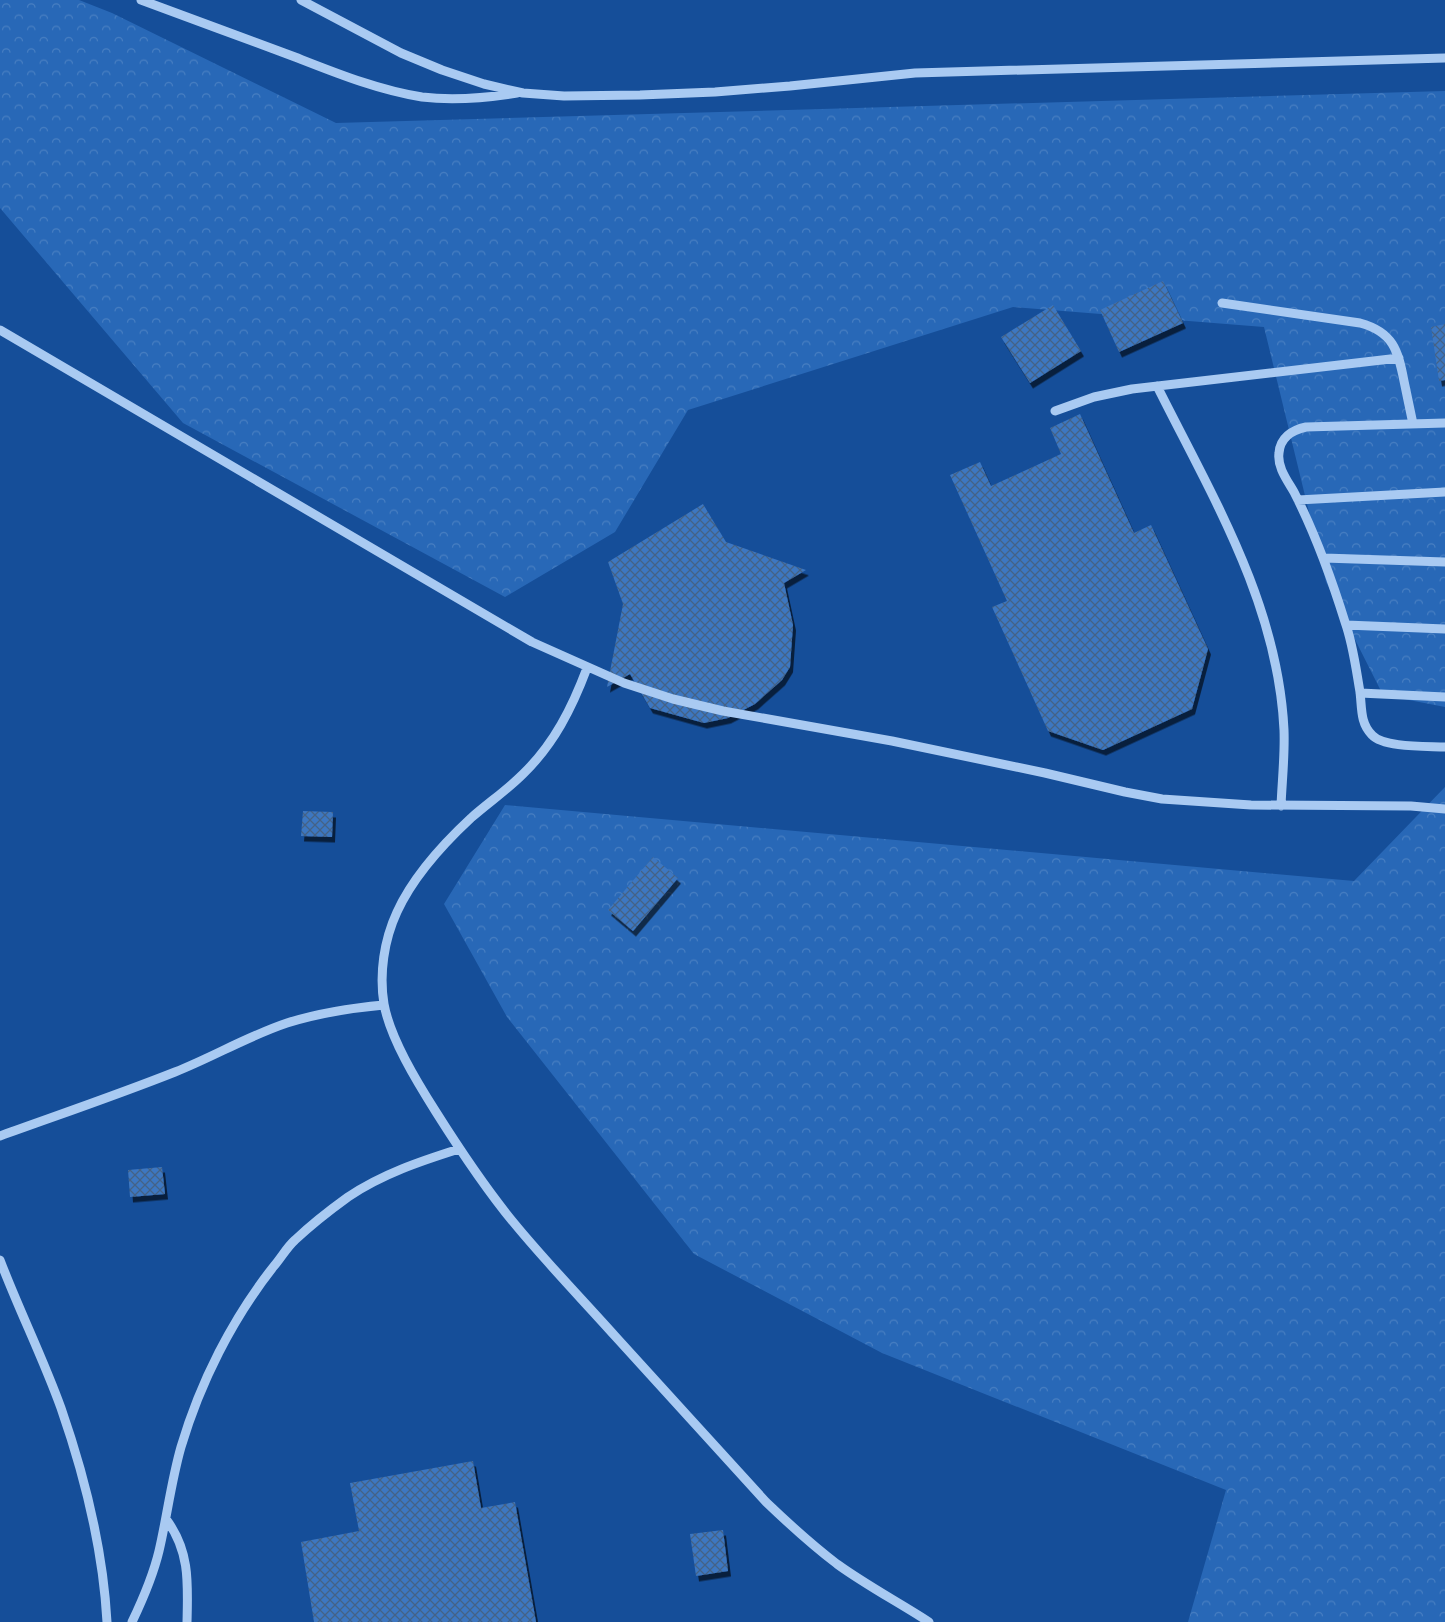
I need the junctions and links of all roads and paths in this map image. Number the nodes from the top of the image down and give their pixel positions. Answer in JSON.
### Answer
{"nodes":[{"id":1,"x":141,"y":0,"type":"edge"},
{"id":2,"x":301,"y":0,"type":"edge"},
{"id":3,"x":1445,"y":58,"type":"edge"},
{"id":4,"x":523,"y":93,"type":"junction"},
{"id":5,"x":1222,"y":303,"type":"dead end"},
{"id":6,"x":0,"y":330,"type":"edge"},
{"id":7,"x":1399,"y":358,"type":"junction"},
{"id":8,"x":1157,"y":386,"type":"junction"},
{"id":9,"x":1055,"y":411,"type":"dead end"},
{"id":10,"x":1445,"y":423,"type":"edge"},
{"id":11,"x":1413,"y":424,"type":"junction"},
{"id":12,"x":1445,"y":492,"type":"edge"},
{"id":13,"x":1298,"y":500,"type":"junction"},
{"id":14,"x":1324,"y":558,"type":"junction"},
{"id":15,"x":1445,"y":562,"type":"edge"},
{"id":16,"x":1346,"y":625,"type":"junction"},
{"id":17,"x":1445,"y":629,"type":"edge"},
{"id":18,"x":587,"y":668,"type":"junction"},
{"id":19,"x":1360,"y":693,"type":"junction"},
{"id":20,"x":1445,"y":697,"type":"edge"},
{"id":21,"x":1445,"y":747,"type":"edge"},
{"id":22,"x":1281,"y":806,"type":"junction"},
{"id":23,"x":1445,"y":808,"type":"edge"},
{"id":24,"x":384,"y":1005,"type":"junction"},
{"id":25,"x":0,"y":1136,"type":"edge"},
{"id":26,"x":459,"y":1149,"type":"junction"},
{"id":27,"x":0,"y":1260,"type":"edge"},
{"id":28,"x":166,"y":1519,"type":"junction"},
{"id":29,"x":107,"y":1622,"type":"edge"},
{"id":30,"x":132,"y":1622,"type":"edge"},
{"id":31,"x":188,"y":1622,"type":"edge"},
{"id":32,"x":928,"y":1622,"type":"edge"}],
"edges":[{"from":1,"to":4,"type":"lane"},
{"from":2,"to":4,"type":"lane"},
{"from":3,"to":4,"type":"lane"},
{"from":5,"to":7,"type":"lane"},
{"from":6,"to":18,"type":"lane"},
{"from":7,"to":8,"type":"lane"},
{"from":7,"to":11,"type":"lane"},
{"from":8,"to":9,"type":"lane"},
{"from":8,"to":22,"type":"lane"},
{"from":10,"to":11,"type":"lane"},
{"from":11,"to":13,"type":"lane"},
{"from":12,"to":13,"type":"lane"},
{"from":13,"to":14,"type":"lane"},
{"from":14,"to":15,"type":"lane"},
{"from":14,"to":16,"type":"lane"},
{"from":16,"to":17,"type":"lane"},
{"from":16,"to":19,"type":"lane"},
{"from":18,"to":22,"type":"lane"},
{"from":18,"to":24,"type":"lane"},
{"from":19,"to":20,"type":"lane"},
{"from":19,"to":21,"type":"lane"},
{"from":22,"to":23,"type":"lane"},
{"from":24,"to":25,"type":"lane"},
{"from":24,"to":26,"type":"lane"},
{"from":26,"to":28,"type":"lane"},
{"from":26,"to":32,"type":"lane"},
{"from":27,"to":29,"type":"lane"},
{"from":28,"to":30,"type":"lane"},
{"from":28,"to":31,"type":"lane"}]}
